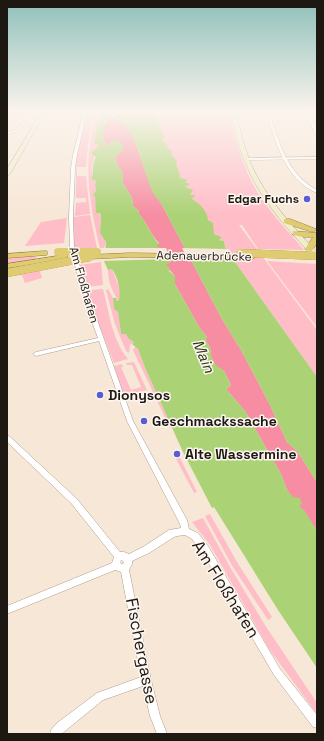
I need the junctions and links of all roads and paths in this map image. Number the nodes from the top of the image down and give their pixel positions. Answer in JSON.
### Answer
{"nodes":[{"id":1,"x":23,"y":146,"type":"edge"},
{"id":2,"x":78,"y":146,"type":"edge"},
{"id":3,"x":242,"y":146,"type":"edge"},
{"id":4,"x":281,"y":146,"type":"edge"},
{"id":5,"x":317,"y":158,"type":"edge"},
{"id":6,"x":246,"y":159,"type":"junction"},
{"id":7,"x":286,"y":159,"type":"junction"},
{"id":8,"x":264,"y":160,"type":"junction"},
{"id":9,"x":10,"y":165,"type":"edge"},
{"id":10,"x":250,"y":167,"type":"junction"},
{"id":11,"x":7,"y":174,"type":"edge"},
{"id":12,"x":317,"y":192,"type":"edge"},
{"id":13,"x":287,"y":221,"type":"junction"},
{"id":14,"x":314,"y":229,"type":"edge"},
{"id":15,"x":296,"y":233,"type":"junction"},
{"id":16,"x":317,"y":236,"type":"edge"},
{"id":17,"x":309,"y":249,"type":"junction"},
{"id":18,"x":93,"y":255,"type":"junction"},
{"id":19,"x":7,"y":256,"type":"edge"},
{"id":20,"x":317,"y":257,"type":"edge"},
{"id":21,"x":7,"y":266,"type":"edge"},
{"id":22,"x":7,"y":273,"type":"edge"},
{"id":23,"x":101,"y":339,"type":"junction"},
{"id":24,"x":36,"y":354,"type":"dead end"},
{"id":25,"x":7,"y":438,"type":"edge"},
{"id":26,"x":186,"y":531,"type":"junction"},
{"id":27,"x":122,"y":562,"type":"junction"},
{"id":28,"x":7,"y":610,"type":"edge"},
{"id":29,"x":146,"y":680,"type":"junction"},
{"id":30,"x":317,"y":723,"type":"edge"},
{"id":31,"x":55,"y":734,"type":"edge"},
{"id":32,"x":162,"y":734,"type":"edge"}],
"edges":[{"from":1,"to":9,"type":"main road"},
{"from":2,"to":23,"type":"street","name":"Am Floßhafen"},
{"from":3,"to":6,"type":"main road"},
{"from":4,"to":7,"type":"street"},
{"from":5,"to":7,"type":"street"},
{"from":6,"to":8,"type":"street"},
{"from":6,"to":10,"type":"main road"},
{"from":7,"to":8,"type":"street"},
{"from":7,"to":12,"type":"street"},
{"from":8,"to":10,"type":"street"},
{"from":9,"to":11,"type":"main road"},
{"from":10,"to":13,"type":"main road"},
{"from":13,"to":14,"type":"highway"},
{"from":13,"to":15,"type":"main road"},
{"from":14,"to":15,"type":"highway"},
{"from":15,"to":16,"type":"highway"},
{"from":15,"to":17,"type":"main road"},
{"from":16,"to":17,"type":"highway"},
{"from":17,"to":20,"type":"main road"},
{"from":18,"to":19,"type":"highway","bridge":true},
{"from":18,"to":20,"type":"highway","name":"Adenauerbrücke"},
{"from":18,"to":20,"type":"highway","name":"Adenauerbrücke","bridge":true},
{"from":18,"to":21,"type":"highway","bridge":true},
{"from":18,"to":22,"type":"highway","bridge":true},
{"from":23,"to":24,"type":"street","name":"Am Floßhafen"},
{"from":23,"to":26,"type":"street","name":"Am Floßhafen"},
{"from":25,"to":27,"type":"street"},
{"from":26,"to":27,"type":"street"},
{"from":26,"to":30,"type":"street","name":"Am Floßhafen"},
{"from":27,"to":28,"type":"street"},
{"from":27,"to":29,"type":"street","name":"Fischergasse"},
{"from":29,"to":31,"type":"street"},
{"from":29,"to":32,"type":"street","name":"Fischergasse"}]}
